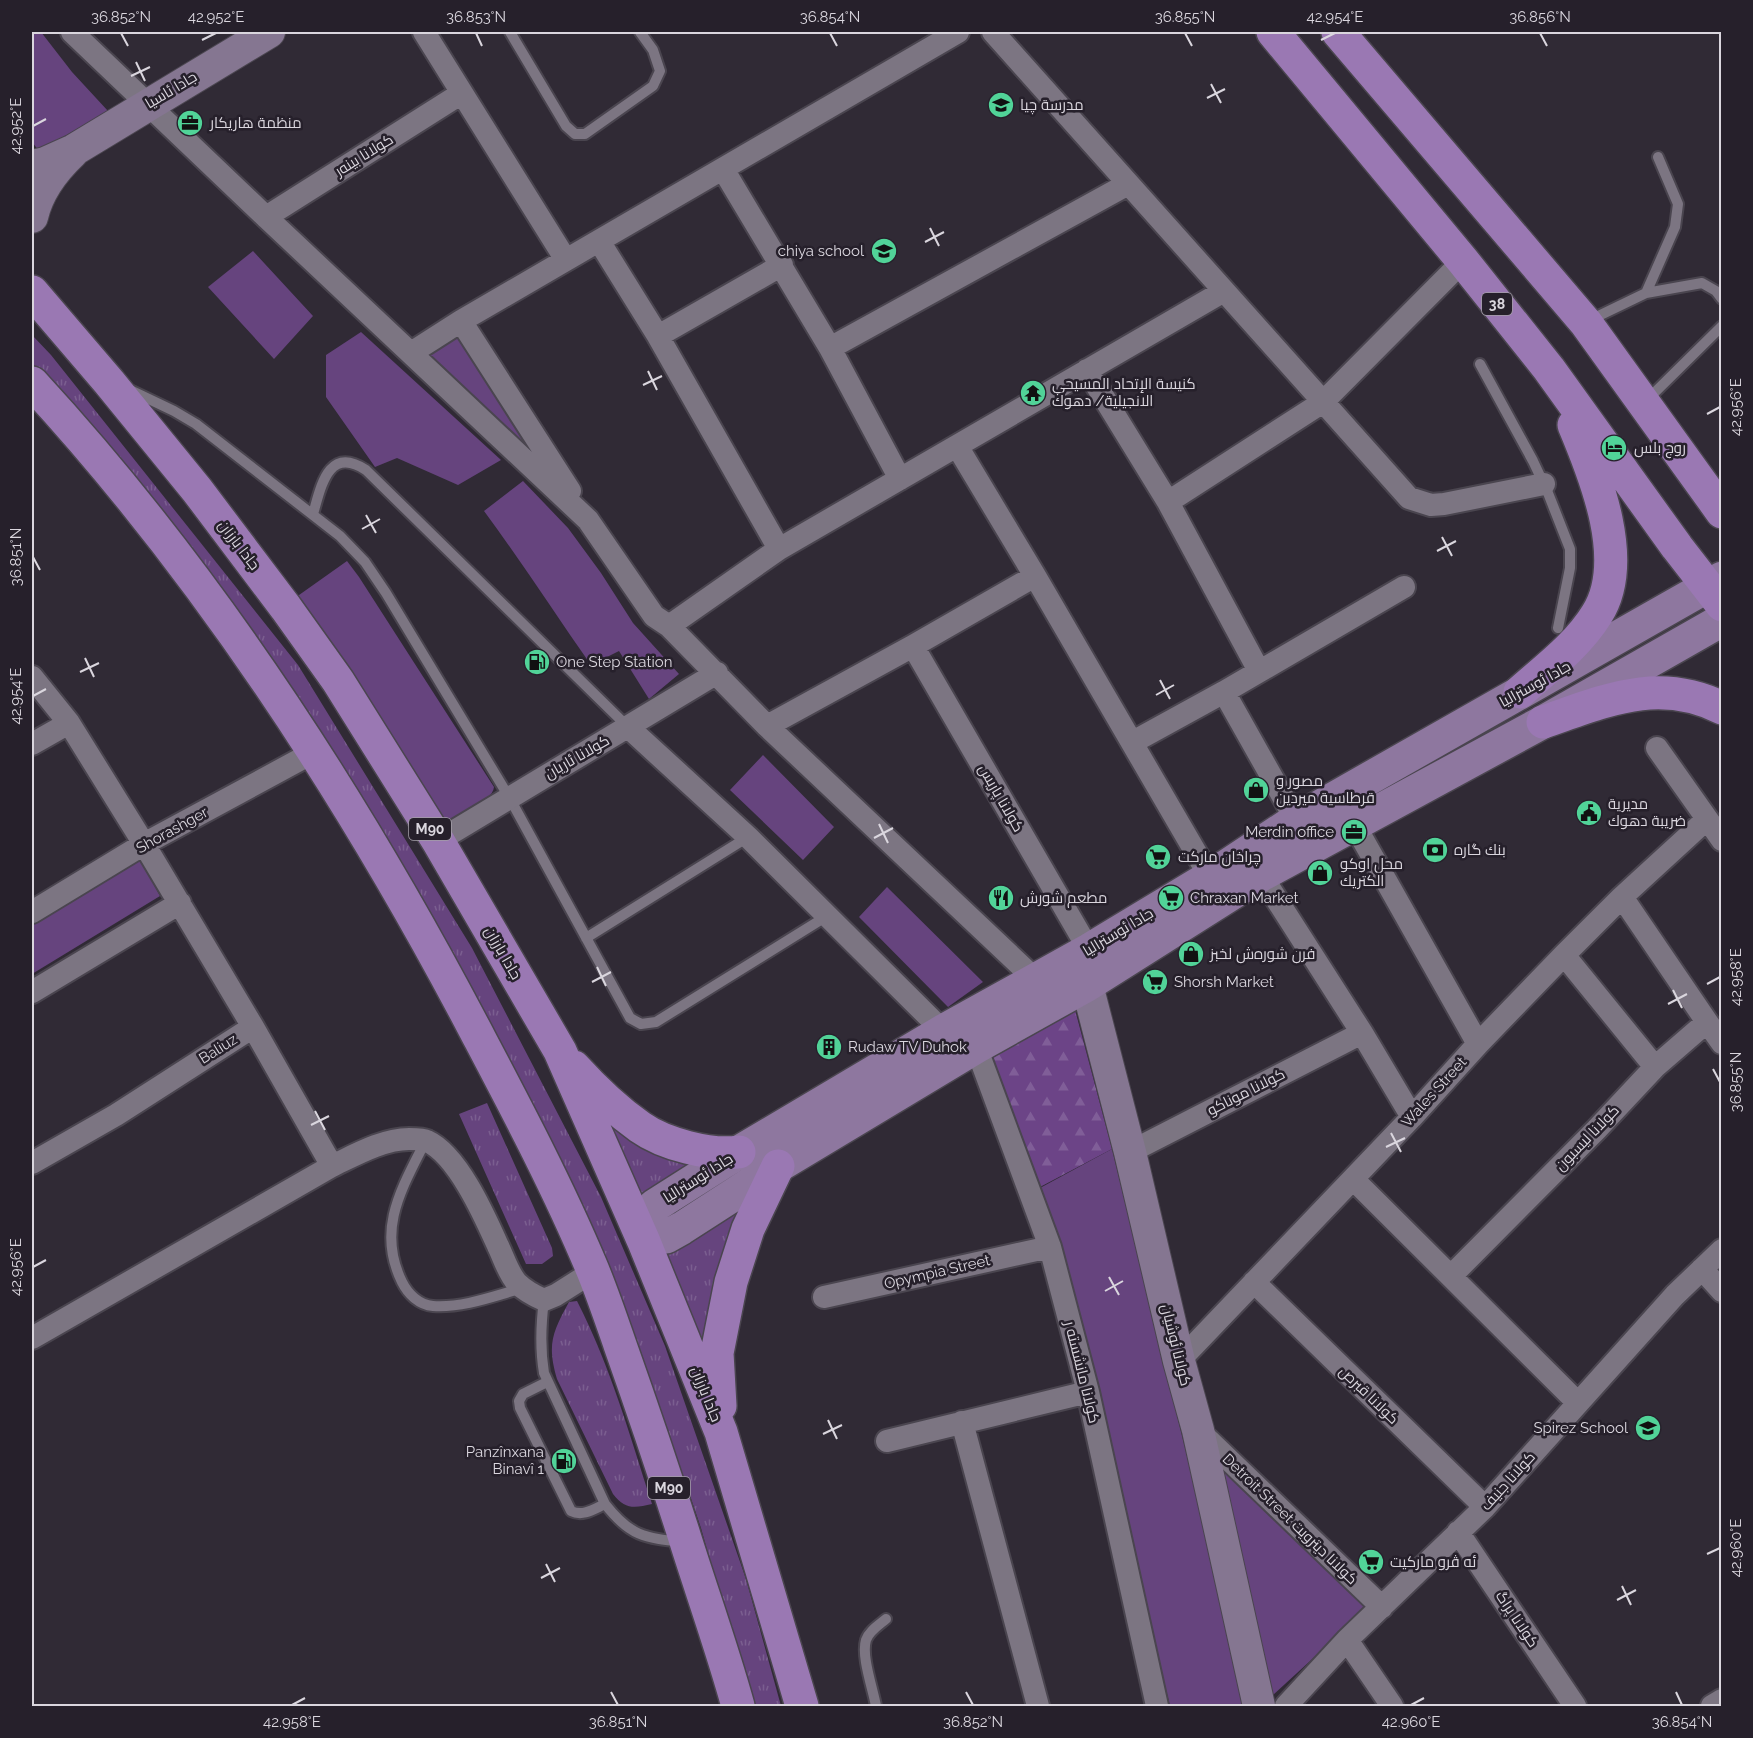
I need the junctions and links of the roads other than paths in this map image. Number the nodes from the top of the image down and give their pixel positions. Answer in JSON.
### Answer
{"nodes":[{"id":1,"x":72,"y":32,"type":"edge"},
{"id":2,"x":269,"y":32,"type":"edge"},
{"id":3,"x":424,"y":32,"type":"edge"},
{"id":4,"x":510,"y":32,"type":"edge"},
{"id":5,"x":640,"y":32,"type":"edge"},
{"id":6,"x":958,"y":32,"type":"edge"},
{"id":7,"x":993,"y":32,"type":"edge"},
{"id":8,"x":1273,"y":32,"type":"edge"},
{"id":9,"x":1338,"y":32,"type":"edge"},
{"id":10,"x":462,"y":93,"type":"junction"},
{"id":11,"x":147,"y":105,"type":"junction"},
{"id":12,"x":74,"y":150,"type":"junction"},
{"id":13,"x":1658,"y":157,"type":"dead end"},
{"id":14,"x":32,"y":166,"type":"edge"},
{"id":15,"x":723,"y":169,"type":"junction"},
{"id":16,"x":1128,"y":184,"type":"junction"},
{"id":17,"x":32,"y":217,"type":"edge"},
{"id":18,"x":266,"y":217,"type":"junction"},
{"id":19,"x":599,"y":242,"type":"junction"},
{"id":20,"x":566,"y":260,"type":"junction"},
{"id":21,"x":1463,"y":261,"type":"junction"},
{"id":22,"x":782,"y":265,"type":"junction"},
{"id":23,"x":33,"y":287,"type":"edge"},
{"id":24,"x":1224,"y":291,"type":"junction"},
{"id":25,"x":1646,"y":293,"type":"junction"},
{"id":26,"x":1722,"y":299,"type":"edge"},
{"id":27,"x":461,"y":321,"type":"junction"},
{"id":28,"x":1586,"y":323,"type":"junction"},
{"id":29,"x":1722,"y":326,"type":"edge"},
{"id":30,"x":658,"y":336,"type":"junction"},
{"id":31,"x":830,"y":348,"type":"junction"},
{"id":32,"x":411,"y":353,"type":"junction"},
{"id":33,"x":1480,"y":364,"type":"dead end"},
{"id":34,"x":1549,"y":369,"type":"junction"},
{"id":35,"x":1087,"y":370,"type":"junction"},
{"id":36,"x":110,"y":382,"type":"junction"},
{"id":37,"x":33,"y":387,"type":"edge"},
{"id":38,"x":1323,"y":402,"type":"junction"},
{"id":39,"x":1653,"y":416,"type":"junction"},
{"id":40,"x":957,"y":446,"type":"junction"},
{"id":41,"x":900,"y":479,"type":"junction"},
{"id":42,"x":1544,"y":484,"type":"junction"},
{"id":43,"x":1722,"y":486,"type":"edge"},
{"id":44,"x":1168,"y":502,"type":"junction"},
{"id":45,"x":1722,"y":512,"type":"edge"},
{"id":46,"x":313,"y":514,"type":"junction"},
{"id":47,"x":588,"y":520,"type":"junction"},
{"id":48,"x":779,"y":549,"type":"junction"},
{"id":49,"x":1035,"y":576,"type":"junction"},
{"id":50,"x":1404,"y":587,"type":"dead end"},
{"id":51,"x":1717,"y":590,"type":"edge"},
{"id":52,"x":1722,"y":620,"type":"edge"},
{"id":53,"x":669,"y":626,"type":"junction"},
{"id":54,"x":1558,"y":627,"type":"dead end"},
{"id":55,"x":913,"y":646,"type":"junction"},
{"id":56,"x":1259,"y":671,"type":"junction"},
{"id":57,"x":717,"y":673,"type":"junction"},
{"id":58,"x":32,"y":677,"type":"edge"},
{"id":59,"x":1224,"y":692,"type":"junction"},
{"id":60,"x":1521,"y":692,"type":"junction"},
{"id":61,"x":1722,"y":708,"type":"edge"},
{"id":62,"x":1543,"y":722,"type":"junction"},
{"id":63,"x":69,"y":723,"type":"junction"},
{"id":64,"x":767,"y":726,"type":"junction"},
{"id":65,"x":628,"y":728,"type":"junction"},
{"id":66,"x":1133,"y":742,"type":"junction"},
{"id":67,"x":32,"y":744,"type":"edge"},
{"id":68,"x":1657,"y":747,"type":"dead end"},
{"id":69,"x":314,"y":752,"type":"junction"},
{"id":70,"x":509,"y":797,"type":"junction"},
{"id":71,"x":1707,"y":819,"type":"junction"},
{"id":72,"x":1296,"y":820,"type":"junction"},
{"id":73,"x":1354,"y":824,"type":"junction"},
{"id":74,"x":748,"y":837,"type":"junction"},
{"id":75,"x":1722,"y":840,"type":"edge"},
{"id":76,"x":438,"y":841,"type":"junction"},
{"id":77,"x":144,"y":844,"type":"junction"},
{"id":78,"x":1261,"y":875,"type":"junction"},
{"id":79,"x":1210,"y":877,"type":"junction"},
{"id":80,"x":1622,"y":897,"type":"junction"},
{"id":81,"x":180,"y":903,"type":"junction"},
{"id":82,"x":32,"y":912,"type":"edge"},
{"id":83,"x":827,"y":916,"type":"junction"},
{"id":84,"x":586,"y":938,"type":"junction"},
{"id":85,"x":1089,"y":950,"type":"junction"},
{"id":86,"x":1564,"y":955,"type":"junction"},
{"id":87,"x":1036,"y":980,"type":"junction"},
{"id":88,"x":1087,"y":985,"type":"junction"},
{"id":89,"x":32,"y":992,"type":"edge"},
{"id":90,"x":1707,"y":1022,"type":"junction"},
{"id":91,"x":253,"y":1027,"type":"junction"},
{"id":92,"x":943,"y":1031,"type":"junction"},
{"id":93,"x":1362,"y":1033,"type":"junction"},
{"id":94,"x":1722,"y":1043,"type":"edge"},
{"id":95,"x":1478,"y":1044,"type":"junction"},
{"id":96,"x":976,"y":1047,"type":"junction"},
{"id":97,"x":560,"y":1051,"type":"junction"},
{"id":98,"x":1655,"y":1067,"type":"junction"},
{"id":99,"x":1412,"y":1117,"type":"junction"},
{"id":100,"x":426,"y":1140,"type":"junction"},
{"id":101,"x":739,"y":1152,"type":"junction"},
{"id":102,"x":1130,"y":1152,"type":"junction"},
{"id":103,"x":32,"y":1163,"type":"edge"},
{"id":104,"x":332,"y":1166,"type":"junction"},
{"id":105,"x":778,"y":1167,"type":"junction"},
{"id":106,"x":1353,"y":1179,"type":"junction"},
{"id":107,"x":1050,"y":1247,"type":"junction"},
{"id":108,"x":1722,"y":1250,"type":"edge"},
{"id":109,"x":1702,"y":1269,"type":"junction"},
{"id":110,"x":594,"y":1271,"type":"junction"},
{"id":111,"x":1451,"y":1276,"type":"junction"},
{"id":112,"x":1254,"y":1282,"type":"junction"},
{"id":113,"x":523,"y":1288,"type":"junction"},
{"id":114,"x":1722,"y":1291,"type":"edge"},
{"id":115,"x":824,"y":1297,"type":"dead end"},
{"id":116,"x":544,"y":1300,"type":"junction"},
{"id":117,"x":32,"y":1338,"type":"edge"},
{"id":118,"x":1179,"y":1361,"type":"junction"},
{"id":119,"x":547,"y":1382,"type":"junction"},
{"id":120,"x":1088,"y":1392,"type":"junction"},
{"id":121,"x":1578,"y":1403,"type":"junction"},
{"id":122,"x":962,"y":1422,"type":"junction"},
{"id":123,"x":1198,"y":1430,"type":"junction"},
{"id":124,"x":721,"y":1432,"type":"junction"},
{"id":125,"x":886,"y":1441,"type":"dead end"},
{"id":126,"x":605,"y":1504,"type":"junction"},
{"id":127,"x":1485,"y":1507,"type":"junction"},
{"id":128,"x":1458,"y":1532,"type":"junction"},
{"id":129,"x":686,"y":1542,"type":"junction"},
{"id":130,"x":1382,"y":1607,"type":"junction"},
{"id":131,"x":886,"y":1619,"type":"dead end"},
{"id":132,"x":1347,"y":1640,"type":"junction"},
{"id":133,"x":1722,"y":1700,"type":"edge"},
{"id":134,"x":738,"y":1707,"type":"edge"},
{"id":135,"x":802,"y":1707,"type":"edge"},
{"id":136,"x":876,"y":1707,"type":"edge"},
{"id":137,"x":1038,"y":1707,"type":"edge"},
{"id":138,"x":1157,"y":1707,"type":"edge"},
{"id":139,"x":1259,"y":1707,"type":"edge"},
{"id":140,"x":1286,"y":1707,"type":"edge"},
{"id":141,"x":1392,"y":1707,"type":"edge"},
{"id":142,"x":1575,"y":1707,"type":"edge"},
{"id":143,"x":1712,"y":1707,"type":"edge"}],
"edges":[{"from":1,"to":11,"type":"street"},
{"from":2,"to":11,"type":"street","name":"جادا ئاسيا"},
{"from":3,"to":10,"type":"street"},
{"from":4,"to":5,"type":"lane"},
{"from":6,"to":15,"type":"street"},
{"from":7,"to":16,"type":"street"},
{"from":8,"to":21,"type":"highway","number":"38"},
{"from":9,"to":28,"type":"highway"},
{"from":10,"to":18,"type":"street","name":"كولانا بینه‌ر"},
{"from":10,"to":20,"type":"street"},
{"from":11,"to":12,"type":"street","name":"جادا ئاسيا"},
{"from":11,"to":18,"type":"street"},
{"from":12,"to":14,"type":"street"},
{"from":12,"to":17,"type":"street"},
{"from":13,"to":25,"type":"lane"},
{"from":15,"to":19,"type":"street"},
{"from":15,"to":22,"type":"street"},
{"from":16,"to":24,"type":"street"},
{"from":16,"to":31,"type":"street"},
{"from":18,"to":32,"type":"street"},
{"from":19,"to":20,"type":"street"},
{"from":19,"to":30,"type":"street"},
{"from":20,"to":27,"type":"street"},
{"from":21,"to":34,"type":"highway","number":"38"},
{"from":21,"to":38,"type":"street"},
{"from":22,"to":30,"type":"street"},
{"from":22,"to":31,"type":"street"},
{"from":23,"to":36,"type":"highway","name":"جادا بارزان","number":"M90"},
{"from":24,"to":35,"type":"street"},
{"from":24,"to":38,"type":"street"},
{"from":25,"to":26,"type":"lane"},
{"from":25,"to":28,"type":"lane"},
{"from":27,"to":32,"type":"street"},
{"from":27,"to":47,"type":"street"},
{"from":28,"to":39,"type":"highway"},
{"from":29,"to":39,"type":"lane"},
{"from":30,"to":48,"type":"street"},
{"from":31,"to":41,"type":"street"},
{"from":32,"to":47,"type":"street"},
{"from":33,"to":42,"type":"lane"},
{"from":34,"to":51,"type":"highway","number":"38"},
{"from":34,"to":60,"type":"highway"},
{"from":35,"to":40,"type":"street"},
{"from":35,"to":44,"type":"street"},
{"from":36,"to":46,"type":"lane"},
{"from":36,"to":76,"type":"highway","name":"جادا بارزان","number":"M90"},
{"from":37,"to":69,"type":"highway","number":"M90"},
{"from":38,"to":42,"type":"street"},
{"from":38,"to":44,"type":"street"},
{"from":39,"to":43,"type":"highway"},
{"from":39,"to":45,"type":"highway"},
{"from":40,"to":41,"type":"street"},
{"from":40,"to":49,"type":"street"},
{"from":41,"to":48,"type":"street"},
{"from":42,"to":54,"type":"lane"},
{"from":44,"to":56,"type":"street"},
{"from":46,"to":65,"type":"lane"},
{"from":46,"to":70,"type":"lane"},
{"from":47,"to":53,"type":"street"},
{"from":48,"to":53,"type":"street"},
{"from":49,"to":55,"type":"street"},
{"from":49,"to":66,"type":"street"},
{"from":50,"to":56,"type":"street"},
{"from":51,"to":60,"type":"main road","name":"جادا ئوسترالیا"},
{"from":52,"to":62,"type":"main road","name":"جادا ئوسترالیا"},
{"from":53,"to":57,"type":"street"},
{"from":55,"to":64,"type":"street"},
{"from":55,"to":85,"type":"street","name":"كولانا پاریس"},
{"from":56,"to":59,"type":"street"},
{"from":57,"to":64,"type":"street"},
{"from":57,"to":65,"type":"street","name":"كولانا ئاريان"},
{"from":58,"to":63,"type":"street","name":"Baliuz"},
{"from":59,"to":66,"type":"street"},
{"from":59,"to":72,"type":"street"},
{"from":60,"to":72,"type":"main road","name":"جادا ئوسترالیا"},
{"from":61,"to":62,"type":"highway"},
{"from":62,"to":73,"type":"main road","name":"جادا ئوسترالیا"},
{"from":63,"to":67,"type":"street"},
{"from":63,"to":77,"type":"street","name":"Baliuz"},
{"from":64,"to":87,"type":"street"},
{"from":65,"to":70,"type":"street","name":"كولانا ئاريان"},
{"from":65,"to":74,"type":"street"},
{"from":66,"to":79,"type":"street"},
{"from":68,"to":71,"type":"street"},
{"from":69,"to":77,"type":"street","name":"Shorashger"},
{"from":69,"to":110,"type":"highway","number":"M90"},
{"from":70,"to":76,"type":"street","name":"كولانا ئاريان"},
{"from":70,"to":84,"type":"lane"},
{"from":71,"to":75,"type":"street"},
{"from":71,"to":80,"type":"street","name":"Wales Street"},
{"from":72,"to":79,"type":"main road","name":"جادا ئوسترالیا"},
{"from":73,"to":78,"type":"main road","name":"جادا ئوسترالیا"},
{"from":73,"to":95,"type":"street"},
{"from":74,"to":83,"type":"street"},
{"from":74,"to":84,"type":"lane"},
{"from":76,"to":97,"type":"highway","name":"جادا بارزان","number":"M90"},
{"from":77,"to":81,"type":"street","name":"Baliuz"},
{"from":77,"to":82,"type":"street","name":"Shorashger"},
{"from":78,"to":88,"type":"main road","name":"جادا ئوسترالیا"},
{"from":78,"to":93,"type":"street"},
{"from":79,"to":85,"type":"main road","name":"جادا ئوسترالیا"},
{"from":80,"to":86,"type":"street","name":"Wales Street"},
{"from":80,"to":90,"type":"street"},
{"from":81,"to":89,"type":"street"},
{"from":81,"to":91,"type":"street","name":"Baliuz"},
{"from":83,"to":84,"type":"lane"},
{"from":83,"to":92,"type":"street"},
{"from":85,"to":87,"type":"main road","name":"جادا ئوسترالیا"},
{"from":86,"to":95,"type":"street","name":"Wales Street"},
{"from":86,"to":98,"type":"street"},
{"from":87,"to":92,"type":"main road","name":"جادا ئوسترالیا"},
{"from":88,"to":96,"type":"main road","name":"جادا ئوسترالیا"},
{"from":88,"to":102,"type":"street","name":"كولانا ئوشيان"},
{"from":90,"to":94,"type":"street"},
{"from":90,"to":98,"type":"street","name":"كولانا ليسبون"},
{"from":91,"to":103,"type":"street","name":"Baliuz"},
{"from":91,"to":104,"type":"street"},
{"from":92,"to":101,"type":"main road","name":"جادا ئوسترالیا"},
{"from":93,"to":99,"type":"street"},
{"from":93,"to":102,"type":"street","name":"كولانا موناكو"},
{"from":95,"to":99,"type":"street","name":"Wales Street"},
{"from":96,"to":105,"type":"main road","name":"جادا ئوسترالیا"},
{"from":96,"to":107,"type":"street","name":"كولانا مانشسته ر"},
{"from":97,"to":101,"type":"highway"},
{"from":97,"to":124,"type":"highway","name":"جادا بارزان","number":"M90"},
{"from":98,"to":111,"type":"street","name":"كولانا ليسبون"},
{"from":99,"to":106,"type":"street","name":"Wales Street"},
{"from":100,"to":104,"type":"street"},
{"from":100,"to":113,"type":"street"},
{"from":100,"to":113,"type":"lane"},
{"from":101,"to":105,"type":"main road","name":"جادا ئوسترالیا"},
{"from":102,"to":118,"type":"street","name":"كولانا ئوشيان"},
{"from":104,"to":117,"type":"street"},
{"from":105,"to":124,"type":"highway"},
{"from":106,"to":111,"type":"street"},
{"from":106,"to":112,"type":"street","name":"Wales Street"},
{"from":107,"to":115,"type":"street","name":"Opympia Street"},
{"from":107,"to":120,"type":"street","name":"كولانا مانشسته ر"},
{"from":108,"to":109,"type":"street","name":"كولانا جنيف"},
{"from":109,"to":114,"type":"street"},
{"from":109,"to":121,"type":"street","name":"كولانا جنيف"},
{"from":110,"to":116,"type":"street"},
{"from":110,"to":129,"type":"highway","number":"M90"},
{"from":111,"to":121,"type":"street"},
{"from":112,"to":118,"type":"street","name":"Wales Street"},
{"from":112,"to":127,"type":"street","name":"كولانا قبرص"},
{"from":113,"to":116,"type":"street"},
{"from":116,"to":119,"type":"lane"},
{"from":118,"to":123,"type":"street","name":"كولانا ئوشيان"},
{"from":119,"to":126,"type":"lane"},
{"from":119,"to":126,"type":"lane"},
{"from":120,"to":122,"type":"street"},
{"from":120,"to":138,"type":"street","name":"كولانا مانشسته ر"},
{"from":121,"to":127,"type":"street","name":"كولانا جنيف"},
{"from":122,"to":125,"type":"street"},
{"from":122,"to":137,"type":"street"},
{"from":123,"to":130,"type":"street","name":"Detroit Street كولانا ديترويت"},
{"from":123,"to":139,"type":"street","name":"كولانا ئوشيان"},
{"from":124,"to":135,"type":"highway","name":"جادا بارزان","number":"M90"},
{"from":126,"to":129,"type":"lane"},
{"from":127,"to":128,"type":"street","name":"كولانا جنيف"},
{"from":128,"to":130,"type":"street","name":"كولانا جنيف"},
{"from":128,"to":142,"type":"street","name":"كولانا پراگ"},
{"from":129,"to":134,"type":"highway","number":"M90"},
{"from":130,"to":132,"type":"street","name":"كولانا جنيف"},
{"from":131,"to":136,"type":"lane"},
{"from":132,"to":140,"type":"street","name":"كولانا جنيف"},
{"from":132,"to":141,"type":"street"},
{"from":133,"to":143,"type":"street"}]}
